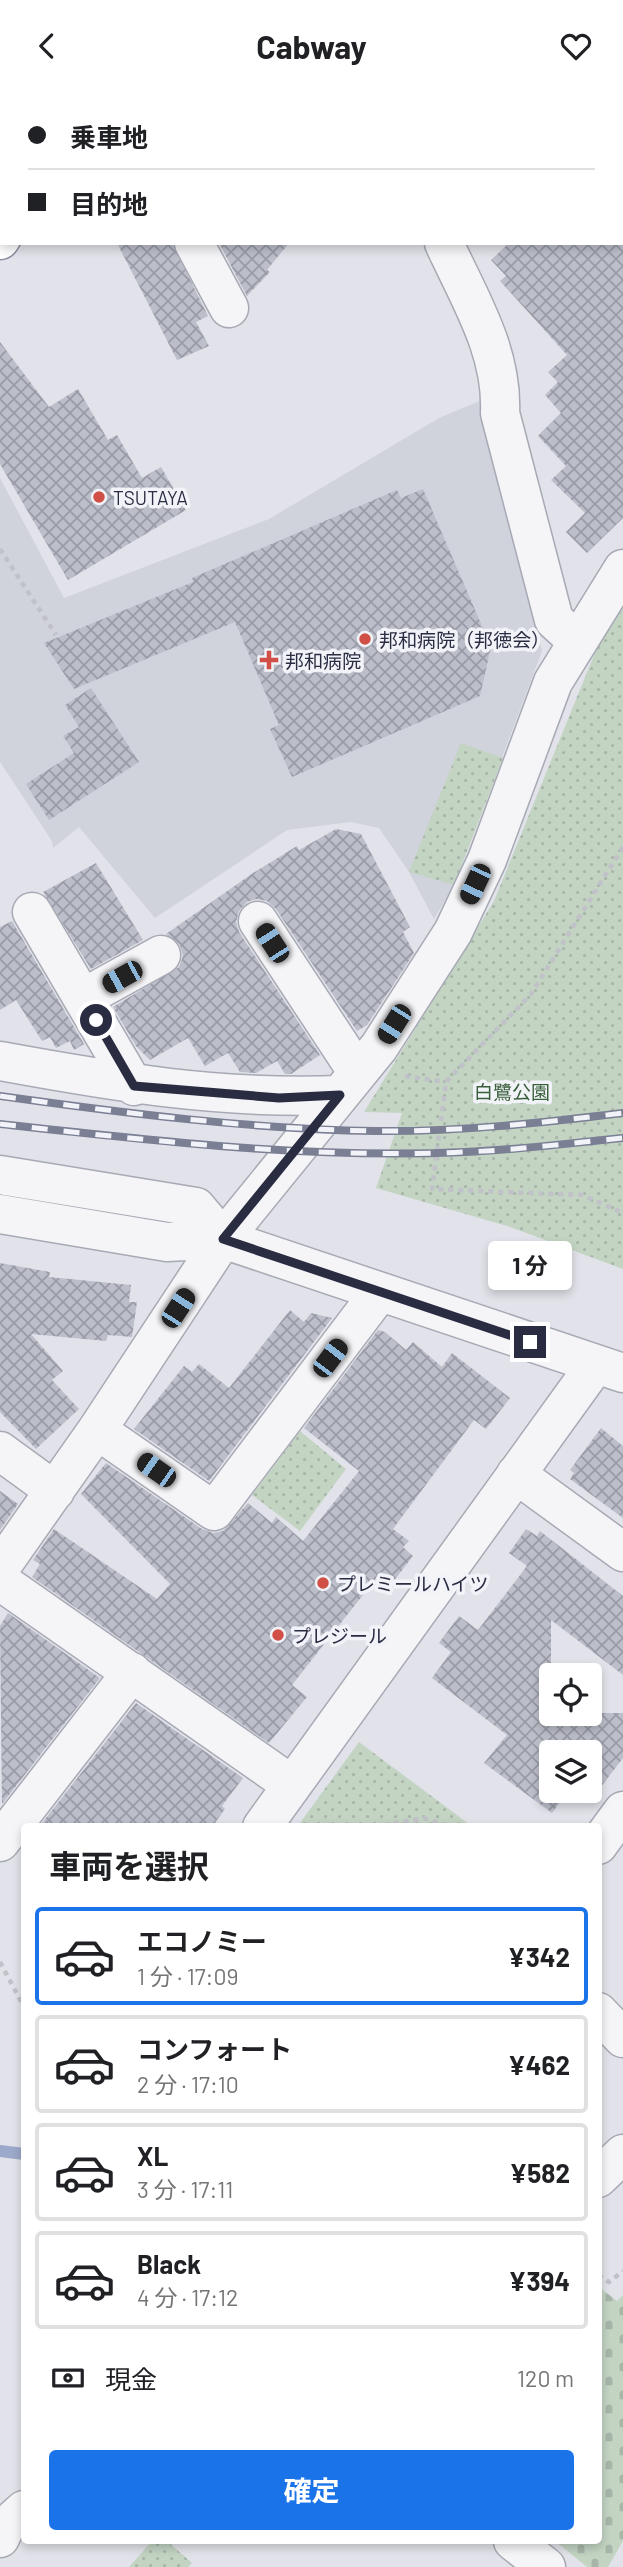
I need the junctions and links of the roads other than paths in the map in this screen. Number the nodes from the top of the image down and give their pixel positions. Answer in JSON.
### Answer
{"nodes":[{"id":1,"x":198,"y":245,"type":"edge"},
{"id":2,"x":455,"y":249,"type":"edge"},
{"id":3,"x":229,"y":308,"type":"dead end"},
{"id":4,"x":623,"y":569,"type":"edge"},
{"id":5,"x":577,"y":641,"type":"junction"},
{"id":6,"x":32,"y":912,"type":"dead end"},
{"id":7,"x":258,"y":921,"type":"dead end"},
{"id":8,"x":161,"y":955,"type":"dead end"},
{"id":9,"x":83,"y":998,"type":"junction"},
{"id":10,"x":0,"y":1061,"type":"edge"},
{"id":11,"x":349,"y":1084,"type":"junction"},
{"id":12,"x":134,"y":1086,"type":"junction"},
{"id":13,"x":0,"y":1175,"type":"edge"},
{"id":14,"x":0,"y":1214,"type":"edge"},
{"id":15,"x":223,"y":1239,"type":"junction"},
{"id":16,"x":379,"y":1293,"type":"junction"},
{"id":17,"x":610,"y":1368,"type":"edge"},
{"id":18,"x":97,"y":1430,"type":"junction"},
{"id":19,"x":0,"y":1451,"type":"edge"},
{"id":20,"x":516,"y":1474,"type":"junction"},
{"id":21,"x":54,"y":1491,"type":"junction"},
{"id":22,"x":623,"y":1552,"type":"edge"},
{"id":23,"x":0,"y":1568,"type":"edge"},
{"id":24,"x":0,"y":1580,"type":"edge"},
{"id":25,"x":132,"y":1672,"type":"junction"},
{"id":26,"x":292,"y":1785,"type":"junction"},
{"id":27,"x":623,"y":1811,"type":"edge"},
{"id":28,"x":265,"y":1823,"type":"edge"},
{"id":29,"x":602,"y":1840,"type":"edge"},
{"id":30,"x":0,"y":1842,"type":"edge"},
{"id":31,"x":602,"y":2016,"type":"edge"},
{"id":32,"x":623,"y":2038,"type":"edge"},
{"id":33,"x":623,"y":2154,"type":"edge"},
{"id":34,"x":602,"y":2174,"type":"edge"},
{"id":35,"x":21,"y":2513,"type":"edge"},
{"id":36,"x":0,"y":2538,"type":"edge"},
{"id":37,"x":517,"y":2544,"type":"edge"},
{"id":38,"x":546,"y":2567,"type":"edge"}],
"edges":[{"from":1,"to":3,"type":"street"},
{"from":2,"to":5,"type":"street"},
{"from":4,"to":5,"type":"street"},
{"from":5,"to":11,"type":"street"},
{"from":6,"to":9,"type":"street"},
{"from":7,"to":11,"type":"street"},
{"from":8,"to":9,"type":"street"},
{"from":9,"to":12,"type":"street"},
{"from":10,"to":12,"type":"street"},
{"from":11,"to":12,"type":"street"},
{"from":11,"to":15,"type":"street"},
{"from":13,"to":15,"type":"street"},
{"from":14,"to":15,"type":"street"},
{"from":15,"to":16,"type":"street"},
{"from":15,"to":18,"type":"street"},
{"from":16,"to":17,"type":"street"},
{"from":16,"to":18,"type":"street"},
{"from":17,"to":20,"type":"street"},
{"from":18,"to":21,"type":"street"},
{"from":19,"to":21,"type":"street"},
{"from":20,"to":22,"type":"street"},
{"from":20,"to":26,"type":"street"},
{"from":21,"to":23,"type":"street"},
{"from":24,"to":25,"type":"street"},
{"from":25,"to":26,"type":"street"},
{"from":25,"to":30,"type":"street"},
{"from":26,"to":28,"type":"street"},
{"from":27,"to":29,"type":"street"},
{"from":31,"to":32,"type":"street"},
{"from":33,"to":34,"type":"street"},
{"from":35,"to":36,"type":"street"},
{"from":37,"to":38,"type":"street"}]}
